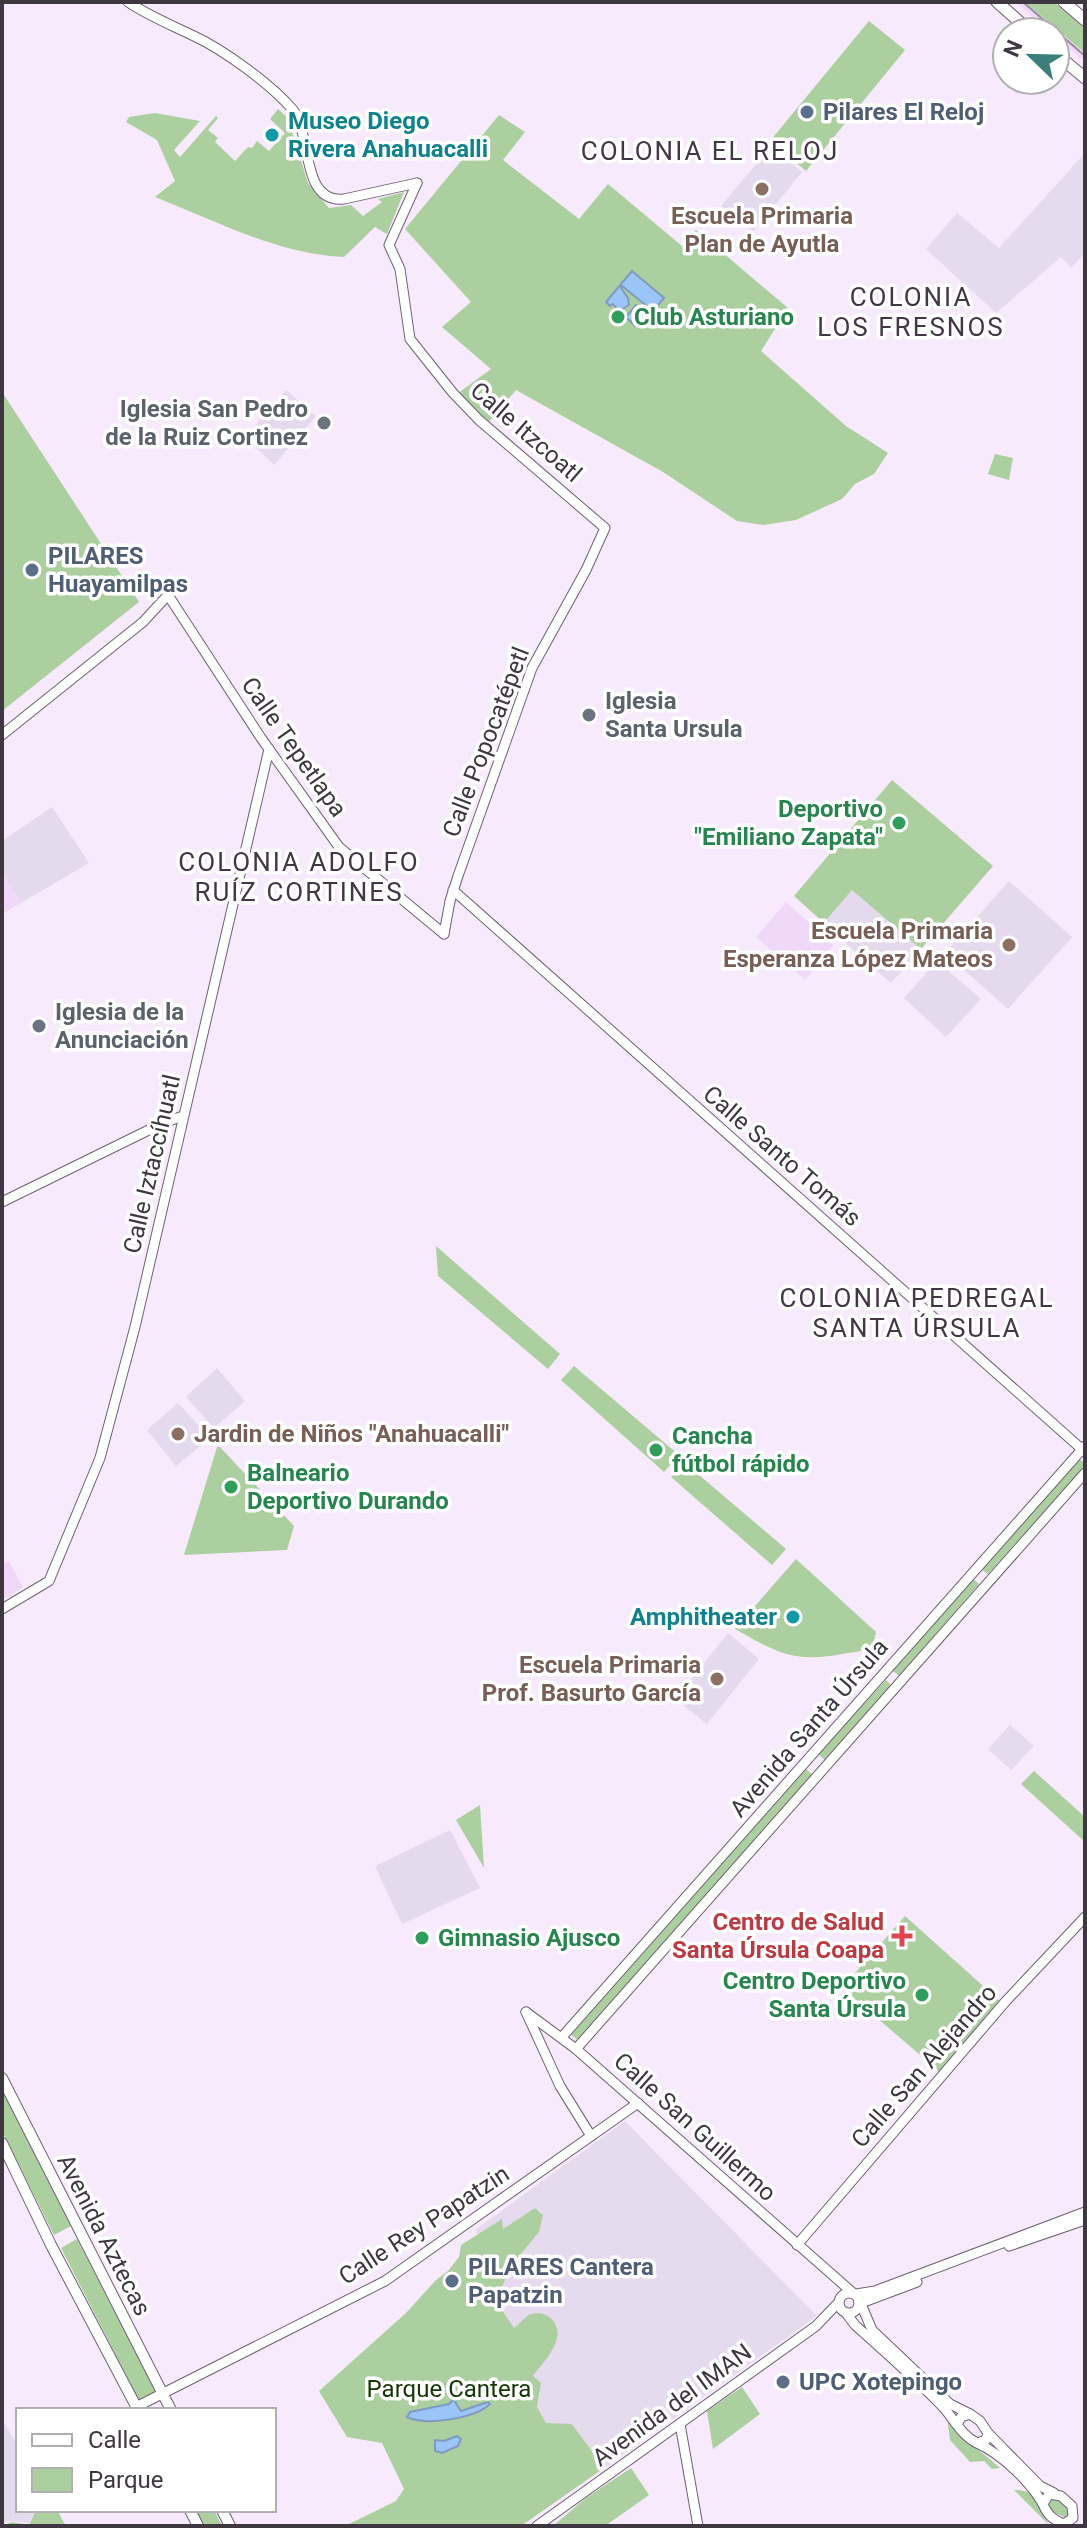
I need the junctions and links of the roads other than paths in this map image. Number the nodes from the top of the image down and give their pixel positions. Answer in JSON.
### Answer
{"nodes":[{"id":1,"x":128,"y":2,"type":"edge"},
{"id":2,"x":997,"y":2,"type":"edge"},
{"id":3,"x":1064,"y":2,"type":"edge"},
{"id":4,"x":1013,"y":16,"type":"edge"},
{"id":5,"x":1085,"y":20,"type":"edge"},
{"id":6,"x":605,"y":528,"type":"joint"},
{"id":7,"x":2,"y":735,"type":"edge"},
{"id":8,"x":269,"y":749,"type":"junction"},
{"id":9,"x":453,"y":890,"type":"junction"},
{"id":10,"x":444,"y":934,"type":"joint"},
{"id":11,"x":183,"y":1116,"type":"junction"},
{"id":12,"x":2,"y":1202,"type":"edge"},
{"id":13,"x":1084,"y":1449,"type":"edge"},
{"id":14,"x":1085,"y":1473,"type":"edge"},
{"id":15,"x":2,"y":1609,"type":"edge"},
{"id":16,"x":1085,"y":1917,"type":"edge"},
{"id":17,"x":562,"y":2037,"type":"junction"},
{"id":18,"x":576,"y":2049,"type":"junction"},
{"id":19,"x":2,"y":2078,"type":"edge"},
{"id":20,"x":638,"y":2103,"type":"junction"},
{"id":21,"x":591,"y":2136,"type":"junction"},
{"id":22,"x":2,"y":2143,"type":"edge"},
{"id":23,"x":1085,"y":2212,"type":"edge"},
{"id":24,"x":1085,"y":2220,"type":"edge"},
{"id":25,"x":797,"y":2245,"type":"junction"},
{"id":26,"x":834,"y":2277,"type":"junction"},
{"id":27,"x":858,"y":2299,"type":"junction"},
{"id":28,"x":839,"y":2302,"type":"junction"},
{"id":29,"x":845,"y":2313,"type":"junction"},
{"id":30,"x":816,"y":2326,"type":"junction"},
{"id":31,"x":163,"y":2394,"type":"junction"},
{"id":32,"x":137,"y":2408,"type":"edge"},
{"id":33,"x":170,"y":2408,"type":"edge"},
{"id":34,"x":970,"y":2414,"type":"junction"},
{"id":35,"x":680,"y":2424,"type":"junction"},
{"id":36,"x":957,"y":2425,"type":"junction"},
{"id":37,"x":988,"y":2433,"type":"junction"},
{"id":38,"x":977,"y":2443,"type":"junction"},
{"id":39,"x":1054,"y":2493,"type":"junction"},
{"id":40,"x":1043,"y":2504,"type":"junction"},
{"id":41,"x":1074,"y":2513,"type":"junction"},
{"id":42,"x":1066,"y":2525,"type":"edge"},
{"id":43,"x":540,"y":2526,"type":"edge"},
{"id":44,"x":698,"y":2526,"type":"edge"},
{"id":45,"x":1084,"y":2526,"type":"edge"}],
"edges":[{"from":1,"to":6,"type":"street","name":"Calle Itzcoatl"},
{"from":2,"to":4,"type":"highway"},
{"from":3,"to":5,"type":"highway"},
{"from":6,"to":9,"type":"street","name":"Calle Popocatépetl"},
{"from":7,"to":8,"type":"street","name":"Calle Tepetlapa"},
{"from":8,"to":10,"type":"street","name":"Calle Tepetlapa"},
{"from":8,"to":11,"type":"street","name":"Calle Iztaccíhuatl"},
{"from":9,"to":10,"type":"street","name":"Calle Popocatépetl"},
{"from":9,"to":13,"type":"street","name":"Calle Santo Tomás"},
{"from":11,"to":12,"type":"street"},
{"from":11,"to":15,"type":"street","name":"Calle Iztaccíhuatl"},
{"from":13,"to":17,"type":"street","name":"Avenida Santa Úrsula"},
{"from":14,"to":18,"type":"street","name":"Avenida Santa Úrsula"},
{"from":16,"to":25,"type":"street","name":"Calle San Alejandro"},
{"from":17,"to":18,"type":"street","name":"Calle San Guillermo"},
{"from":17,"to":21,"type":"street","name":"Calle San Guillermo"},
{"from":18,"to":20,"type":"street","name":"Calle San Guillermo"},
{"from":19,"to":31,"type":"main road","name":"Avenida Aztecas"},
{"from":20,"to":21,"type":"street","name":"Calle Rey Papatzin"},
{"from":20,"to":25,"type":"street","name":"Calle San Guillermo"},
{"from":21,"to":31,"type":"street","name":"Calle Rey Papatzin"},
{"from":22,"to":32,"type":"main road","name":"Avenida Aztecas"},
{"from":23,"to":27,"type":"street"},
{"from":24,"to":27,"type":"street"},
{"from":25,"to":26,"type":"street","name":"Calle San Guillermo"},
{"from":26,"to":27,"type":"street","name":"Calle San Guillermo"},
{"from":26,"to":28,"type":"street"},
{"from":27,"to":28,"type":"street","name":"Avenida del IMAN"},
{"from":27,"to":29,"type":"street","name":"Avenida del IMAN"},
{"from":27,"to":34,"type":"street"},
{"from":28,"to":29,"type":"street"},
{"from":28,"to":30,"type":"street","name":"Avenida del IMAN"},
{"from":29,"to":30,"type":"street","name":"Avenida del IMAN"},
{"from":29,"to":36,"type":"street"},
{"from":30,"to":35,"type":"street","name":"Avenida del IMAN"},
{"from":31,"to":32,"type":"street","name":"Calle Rey Papatzin"},
{"from":31,"to":33,"type":"main road","name":"Avenida Aztecas"},
{"from":34,"to":36,"type":"street"},
{"from":34,"to":37,"type":"street"},
{"from":35,"to":43,"type":"street","name":"Avenida del IMAN"},
{"from":35,"to":44,"type":"street"},
{"from":36,"to":38,"type":"street"},
{"from":37,"to":38,"type":"street"},
{"from":37,"to":39,"type":"street"},
{"from":38,"to":40,"type":"street"},
{"from":39,"to":40,"type":"street"},
{"from":39,"to":41,"type":"street"},
{"from":40,"to":42,"type":"street"},
{"from":41,"to":42,"type":"street"},
{"from":41,"to":45,"type":"street"}]}
